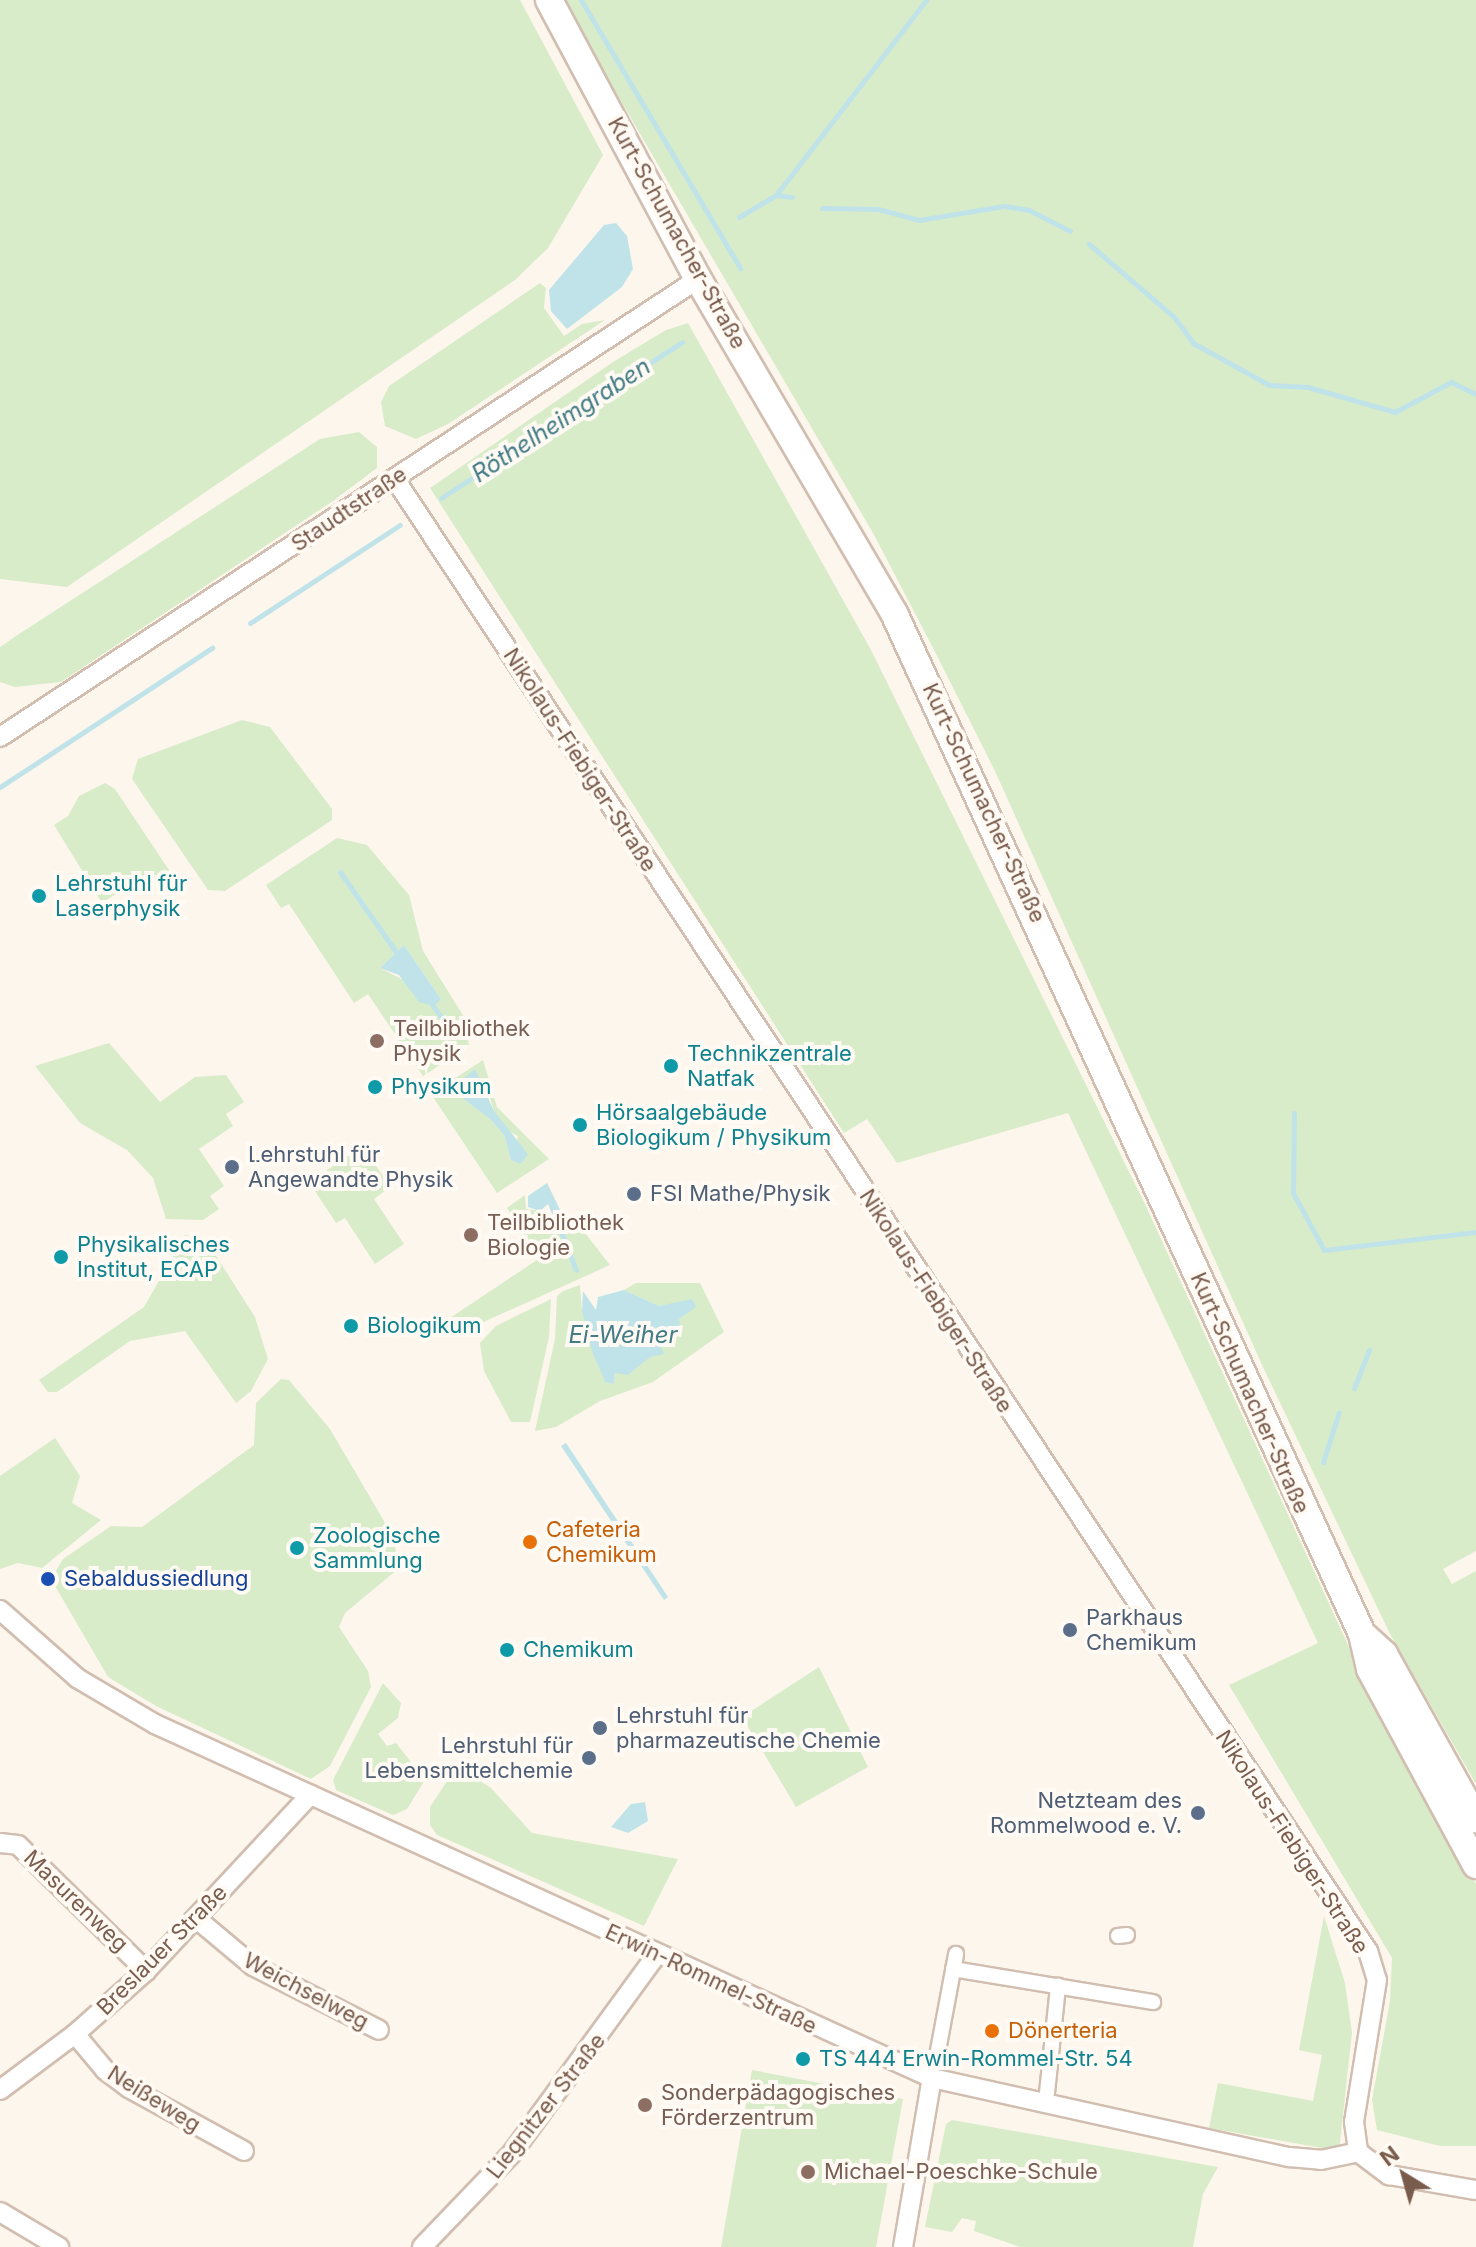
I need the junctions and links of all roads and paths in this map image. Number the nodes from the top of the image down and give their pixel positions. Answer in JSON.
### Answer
{"nodes":[{"id":1,"x":549,"y":0,"type":"edge"},
{"id":2,"x":698,"y":279,"type":"junction"},
{"id":3,"x":395,"y":479,"type":"junction"},
{"id":4,"x":0,"y":737,"type":"edge"},
{"id":5,"x":2,"y":1616,"type":"edge"},
{"id":6,"x":1362,"y":1634,"type":"junction"},
{"id":7,"x":310,"y":1795,"type":"junction"},
{"id":8,"x":1476,"y":1819,"type":"edge"},
{"id":9,"x":0,"y":1843,"type":"edge"},
{"id":10,"x":1476,"y":1865,"type":"edge"},
{"id":11,"x":197,"y":1919,"type":"junction"},
{"id":12,"x":657,"y":1954,"type":"junction"},
{"id":13,"x":146,"y":1971,"type":"junction"},
{"id":14,"x":1050,"y":1980,"type":"junction"},
{"id":15,"x":1149,"y":2003,"type":"dead end"},
{"id":16,"x":379,"y":2030,"type":"dead end"},
{"id":17,"x":75,"y":2034,"type":"junction"},
{"id":18,"x":937,"y":2049,"type":"dead end"},
{"id":19,"x":932,"y":2078,"type":"junction"},
{"id":20,"x":0,"y":2090,"type":"edge"},
{"id":21,"x":1047,"y":2093,"type":"dead end"},
{"id":22,"x":244,"y":2151,"type":"dead end"},
{"id":23,"x":1358,"y":2152,"type":"junction"},
{"id":24,"x":1476,"y":2190,"type":"edge"},
{"id":25,"x":0,"y":2212,"type":"edge"},
{"id":26,"x":59,"y":2247,"type":"edge"},
{"id":27,"x":422,"y":2247,"type":"edge"},
{"id":28,"x":903,"y":2247,"type":"edge"}],
"edges":[{"from":1,"to":2,"type":"main road","name":"Kurt-Schumacher-Straße"},
{"from":2,"to":3,"type":"street","name":"Staudtstraße"},
{"from":2,"to":6,"type":"main road","name":"Kurt-Schumacher-Straße"},
{"from":3,"to":4,"type":"street","name":"Staudtstraße"},
{"from":3,"to":23,"type":"street","name":"Nikolaus-Fiebiger-Straße"},
{"from":5,"to":7,"type":"street","name":"Erwin-Rommel-Straße"},
{"from":6,"to":8,"type":"main road","name":"Kurt-Schumacher-Straße"},
{"from":6,"to":10,"type":"main road","name":"Kurt-Schumacher-Straße"},
{"from":7,"to":11,"type":"street","name":"Breslauer Straße"},
{"from":7,"to":12,"type":"street","name":"Erwin-Rommel-Straße"},
{"from":9,"to":13,"type":"street","name":"Masurenweg"},
{"from":11,"to":13,"type":"street","name":"Breslauer Straße"},
{"from":11,"to":16,"type":"street","name":"Weichselweg"},
{"from":12,"to":19,"type":"street","name":"Erwin-Rommel-Straße"},
{"from":12,"to":27,"type":"street","name":"Liegnitzer Straße"},
{"from":13,"to":17,"type":"street","name":"Breslauer Straße"},
{"from":14,"to":15,"type":"street"},
{"from":14,"to":18,"type":"street"},
{"from":14,"to":21,"type":"street"},
{"from":17,"to":20,"type":"street","name":"Breslauer Straße"},
{"from":17,"to":22,"type":"street","name":"Neißeweg"},
{"from":19,"to":23,"type":"street","name":"Erwin-Rommel-Straße"},
{"from":19,"to":28,"type":"street"},
{"from":23,"to":24,"type":"street"},
{"from":25,"to":26,"type":"street"}]}
